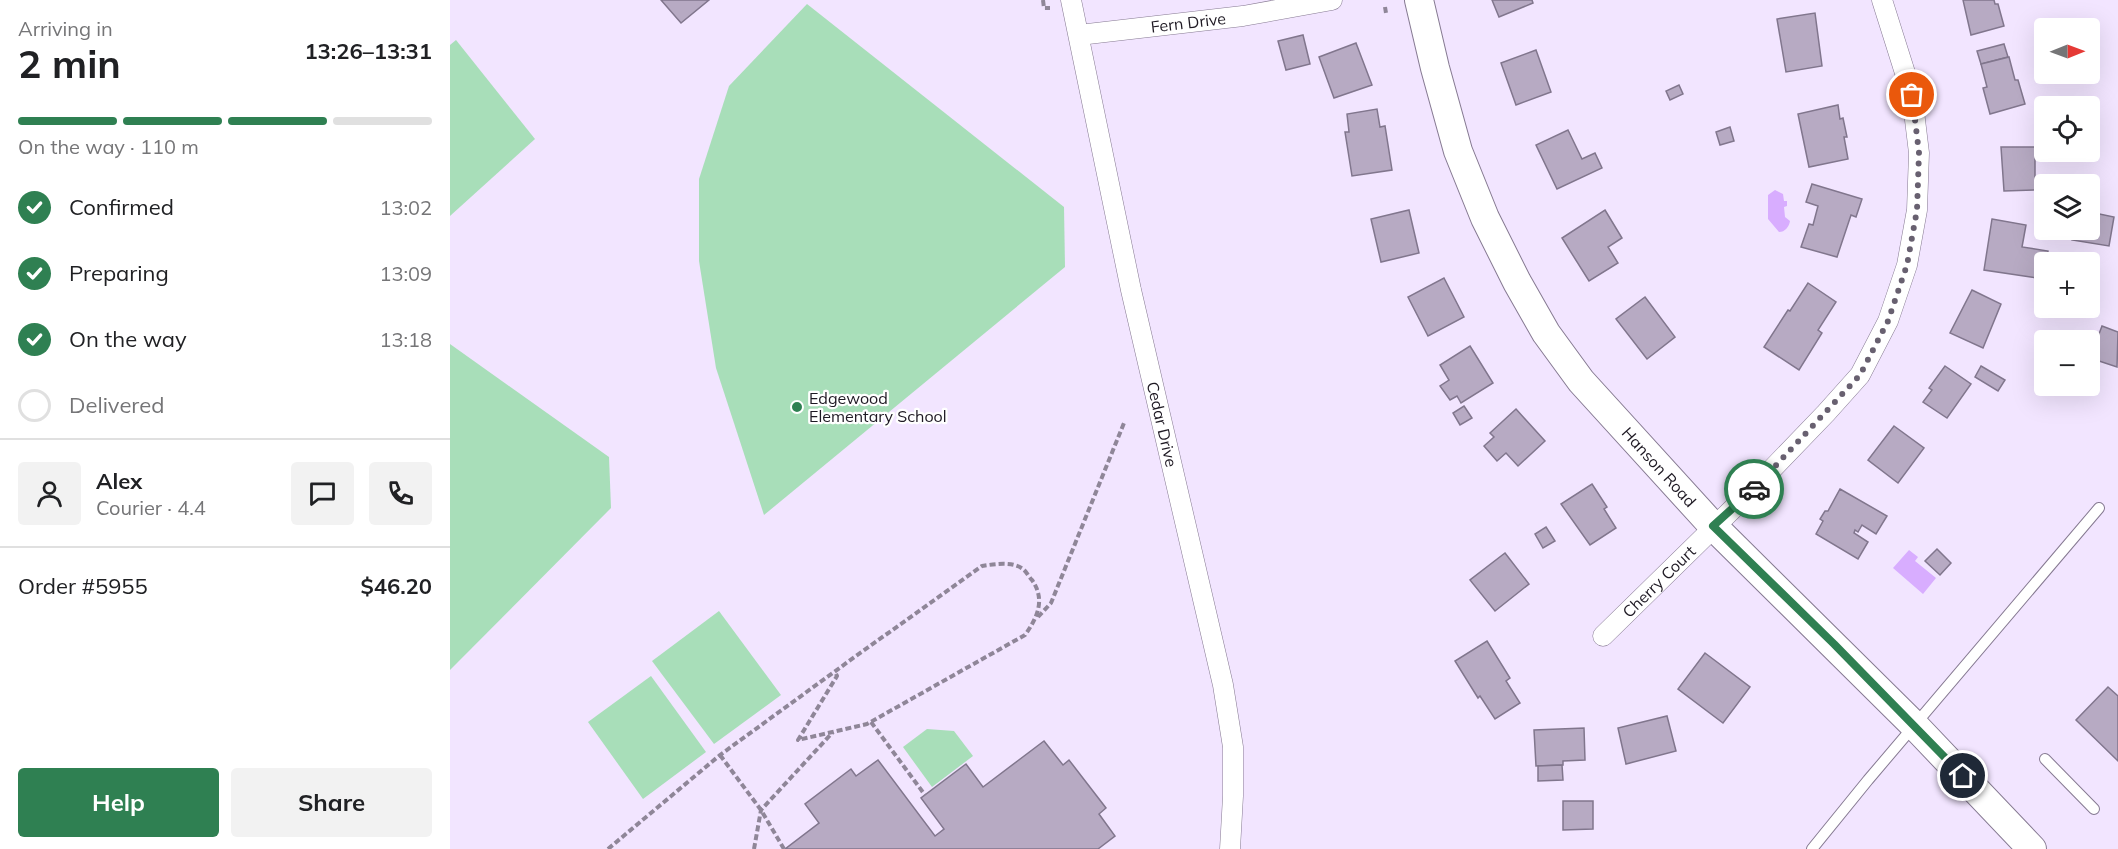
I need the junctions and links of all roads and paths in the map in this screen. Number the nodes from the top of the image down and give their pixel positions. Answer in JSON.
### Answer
{"nodes":[{"id":1,"x":1043,"y":0,"type":"edge"},
{"id":2,"x":1071,"y":0,"type":"edge"},
{"id":3,"x":1332,"y":0,"type":"edge"},
{"id":4,"x":1419,"y":0,"type":"edge"},
{"id":5,"x":1882,"y":0,"type":"edge"},
{"id":6,"x":1385,"y":7,"type":"dead end"},
{"id":7,"x":1044,"y":8,"type":"dead end"},
{"id":8,"x":1386,"y":13,"type":"dead end"},
{"id":9,"x":1079,"y":35,"type":"junction"},
{"id":10,"x":1124,"y":423,"type":"dead end"},
{"id":11,"x":2099,"y":508,"type":"dead end"},
{"id":12,"x":1713,"y":526,"type":"junction"},
{"id":13,"x":1036,"y":620,"type":"junction"},
{"id":14,"x":1603,"y":636,"type":"dead end"},
{"id":15,"x":835,"y":672,"type":"junction"},
{"id":16,"x":871,"y":722,"type":"junction"},
{"id":17,"x":1915,"y":726,"type":"junction"},
{"id":18,"x":834,"y":732,"type":"junction"},
{"id":19,"x":720,"y":755,"type":"junction"},
{"id":20,"x":2045,"y":759,"type":"dead end"},
{"id":21,"x":925,"y":795,"type":"dead end"},
{"id":22,"x":2094,"y":808,"type":"dead end"},
{"id":23,"x":761,"y":810,"type":"junction"},
{"id":24,"x":608,"y":849,"type":"edge"},
{"id":25,"x":754,"y":849,"type":"edge"},
{"id":26,"x":784,"y":849,"type":"edge"},
{"id":27,"x":1230,"y":849,"type":"edge"},
{"id":28,"x":1812,"y":849,"type":"edge"},
{"id":29,"x":2032,"y":849,"type":"edge"}],
"edges":[{"from":1,"to":7,"type":"path"},
{"from":2,"to":9,"type":"street","name":"Cedar Drive"},
{"from":3,"to":9,"type":"street","name":"Fern Drive"},
{"from":4,"to":12,"type":"street","name":"Hanson Road"},
{"from":5,"to":12,"type":"street","name":"Cherry Court"},
{"from":6,"to":8,"type":"path"},
{"from":9,"to":27,"type":"street","name":"Cedar Drive"},
{"from":10,"to":13,"type":"path"},
{"from":11,"to":17,"type":"lane"},
{"from":12,"to":14,"type":"street","name":"Cherry Court"},
{"from":12,"to":17,"type":"street","name":"Hanson Road"},
{"from":13,"to":15,"type":"path"},
{"from":13,"to":16,"type":"path"},
{"from":15,"to":18,"type":"path"},
{"from":15,"to":19,"type":"path"},
{"from":16,"to":18,"type":"path"},
{"from":16,"to":21,"type":"path"},
{"from":17,"to":28,"type":"lane"},
{"from":17,"to":29,"type":"street","name":"Hanson Road"},
{"from":18,"to":23,"type":"path"},
{"from":19,"to":23,"type":"path"},
{"from":19,"to":24,"type":"path"},
{"from":20,"to":22,"type":"lane"},
{"from":23,"to":25,"type":"path"},
{"from":23,"to":26,"type":"path"}]}
